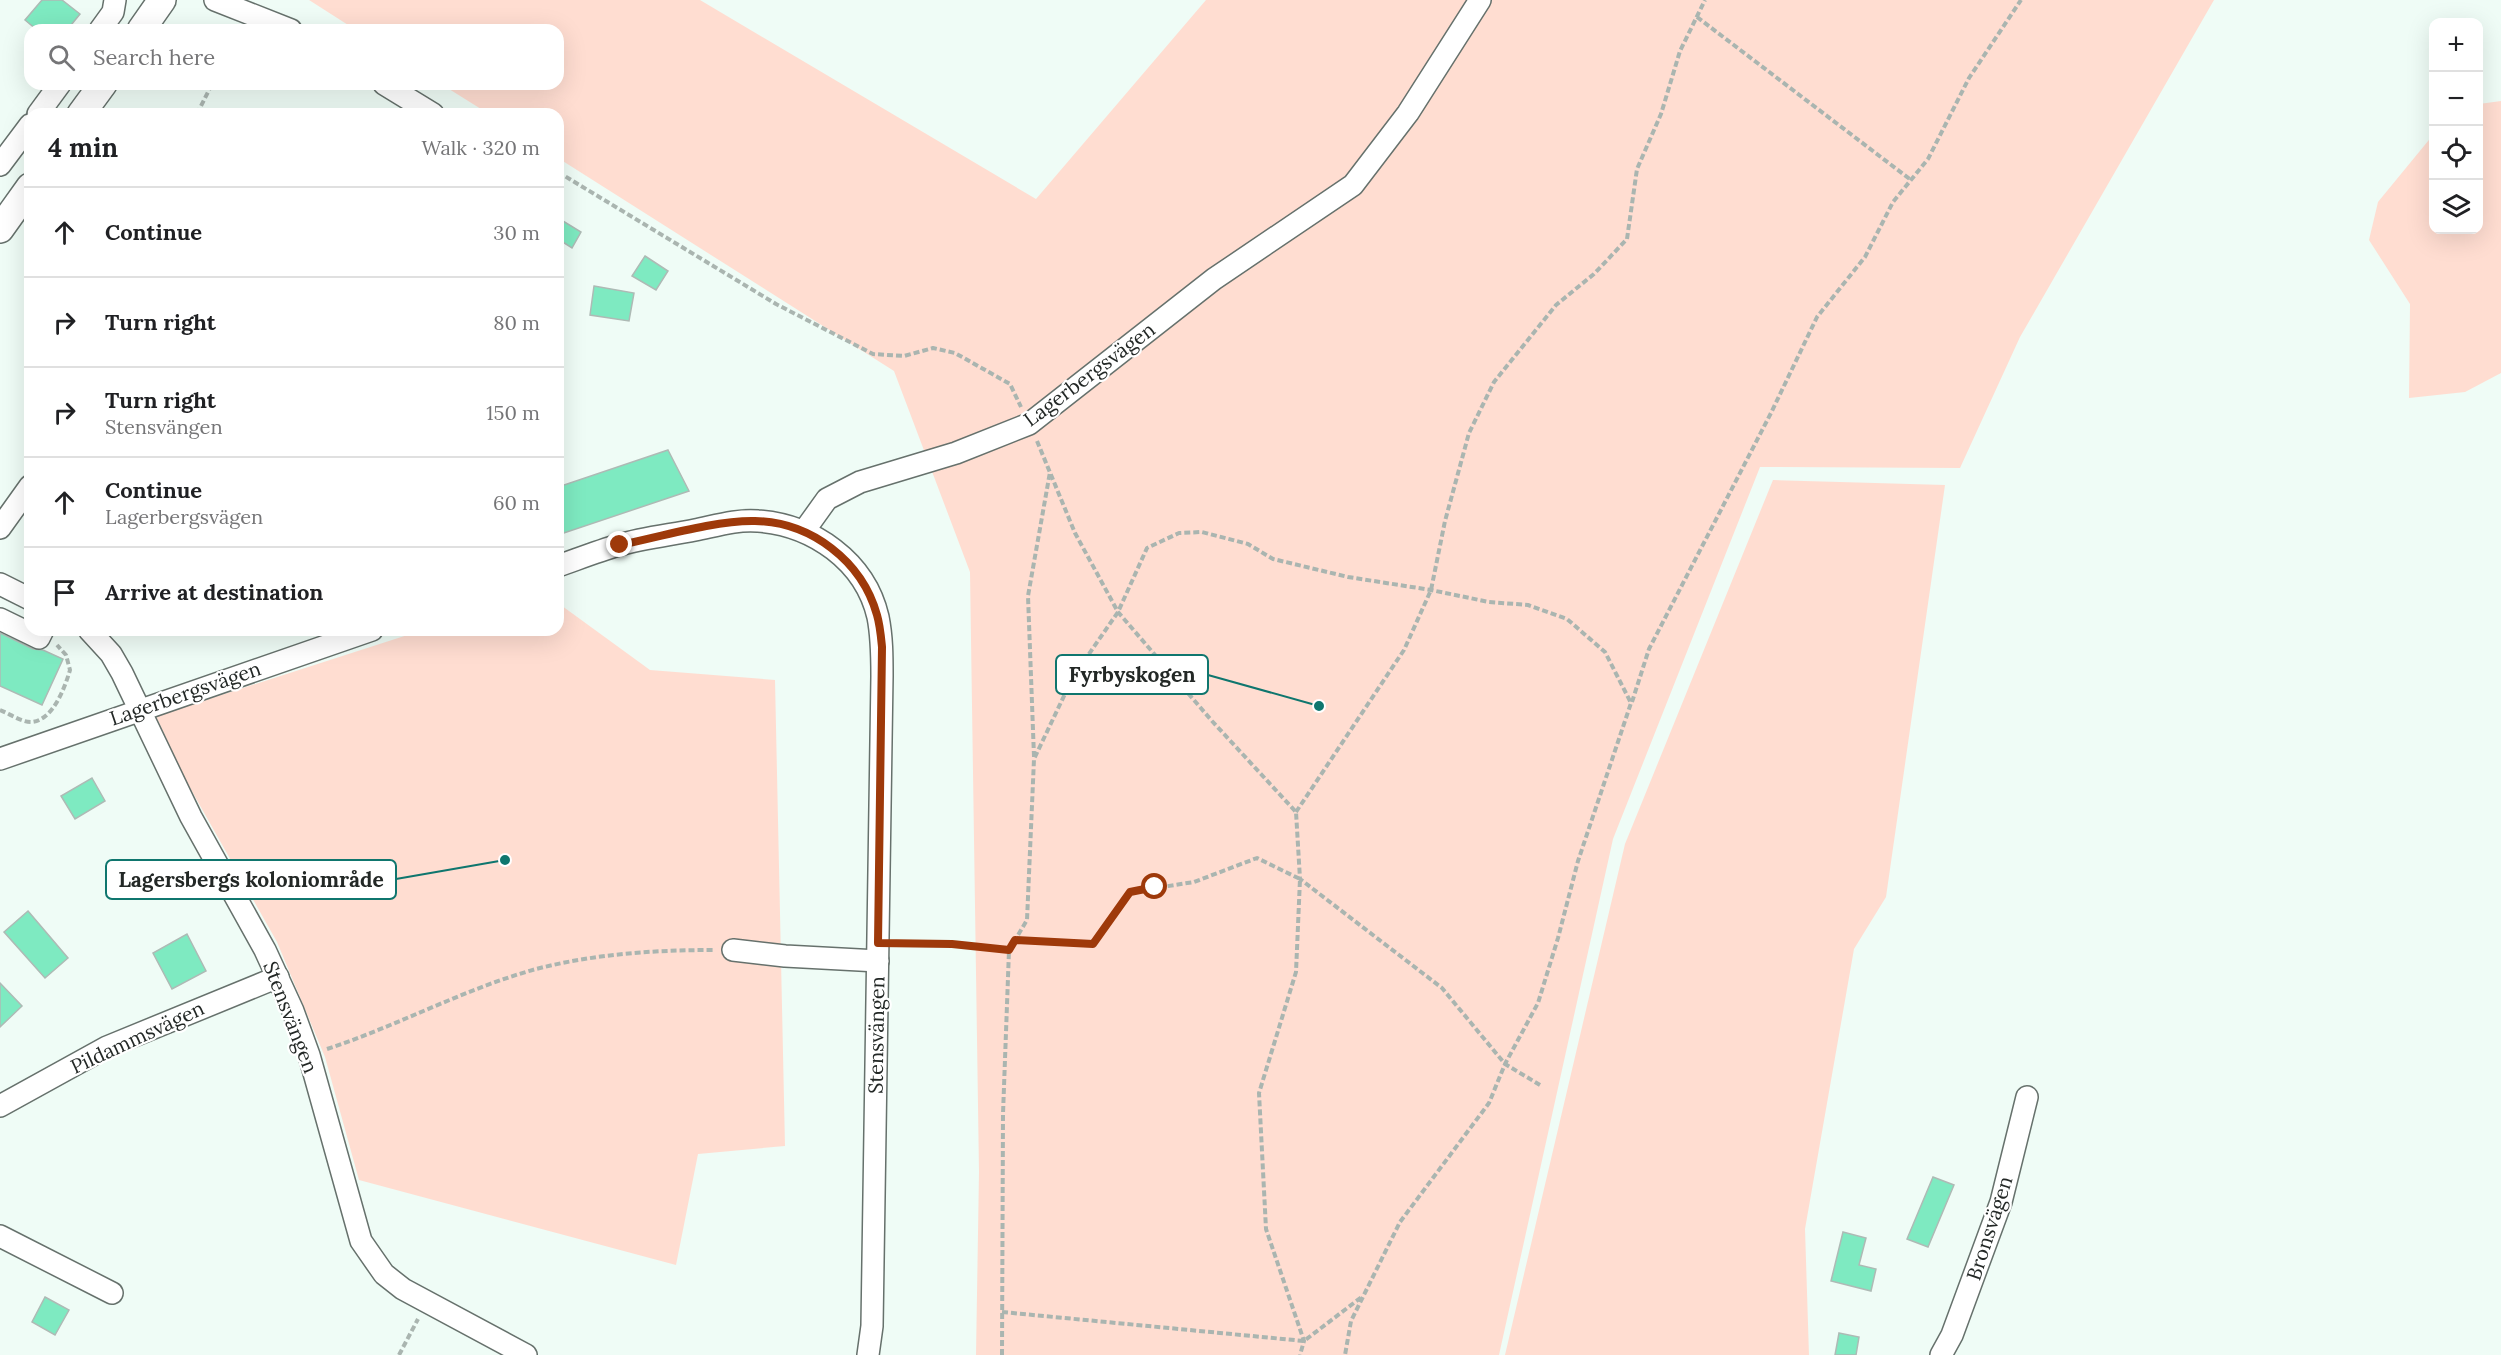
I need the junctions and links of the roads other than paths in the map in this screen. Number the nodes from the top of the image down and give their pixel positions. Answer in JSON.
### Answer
{"nodes":[{"id":1,"x":115,"y":0,"type":"edge"},
{"id":2,"x":162,"y":0,"type":"edge"},
{"id":3,"x":215,"y":0,"type":"edge"},
{"id":4,"x":1480,"y":0,"type":"edge"},
{"id":5,"x":104,"y":24,"type":"edge"},
{"id":6,"x":145,"y":24,"type":"edge"},
{"id":7,"x":276,"y":24,"type":"edge"},
{"id":8,"x":56,"y":90,"type":"edge"},
{"id":9,"x":99,"y":90,"type":"edge"},
{"id":10,"x":394,"y":90,"type":"edge"},
{"id":11,"x":42,"y":108,"type":"edge"},
{"id":12,"x":85,"y":108,"type":"edge"},
{"id":13,"x":423,"y":108,"type":"edge"},
{"id":14,"x":24,"y":133,"type":"edge"},
{"id":15,"x":0,"y":165,"type":"edge"},
{"id":16,"x":24,"y":195,"type":"edge"},
{"id":17,"x":0,"y":229,"type":"edge"},
{"id":18,"x":24,"y":494,"type":"edge"},
{"id":19,"x":0,"y":528,"type":"edge"},
{"id":20,"x":804,"y":531,"type":"junction"},
{"id":21,"x":564,"y":564,"type":"edge"},
{"id":22,"x":0,"y":584,"type":"edge"},
{"id":23,"x":24,"y":596,"type":"edge"},
{"id":24,"x":0,"y":619,"type":"edge"},
{"id":25,"x":24,"y":628,"type":"edge"},
{"id":26,"x":94,"y":636,"type":"edge"},
{"id":27,"x":354,"y":636,"type":"edge"},
{"id":28,"x":138,"y":709,"type":"junction"},
{"id":29,"x":0,"y":759,"type":"edge"},
{"id":30,"x":733,"y":950,"type":"road end"},
{"id":31,"x":878,"y":952,"type":"junction"},
{"id":32,"x":278,"y":977,"type":"junction"},
{"id":33,"x":2027,"y":1097,"type":"dead end"},
{"id":34,"x":0,"y":1106,"type":"edge"},
{"id":35,"x":0,"y":1236,"type":"edge"},
{"id":36,"x":112,"y":1293,"type":"dead end"},
{"id":37,"x":526,"y":1355,"type":"edge"},
{"id":38,"x":868,"y":1355,"type":"edge"},
{"id":39,"x":1941,"y":1355,"type":"edge"}],
"edges":[{"from":1,"to":5,"type":"street"},
{"from":2,"to":6,"type":"main road"},
{"from":3,"to":7,"type":"street"},
{"from":4,"to":20,"type":"street","name":"Lagerbergsvägen"},
{"from":8,"to":11,"type":"street"},
{"from":9,"to":12,"type":"main road"},
{"from":10,"to":13,"type":"street"},
{"from":14,"to":15,"type":"street"},
{"from":16,"to":17,"type":"main road"},
{"from":18,"to":19,"type":"street"},
{"from":20,"to":21,"type":"street"},
{"from":20,"to":31,"type":"street","name":"Stensvängen"},
{"from":22,"to":23,"type":"street"},
{"from":24,"to":25,"type":"street"},
{"from":26,"to":28,"type":"street","name":"Stensvängen"},
{"from":27,"to":28,"type":"street","name":"Lagerbergsvägen"},
{"from":28,"to":29,"type":"street","name":"Lagerbergsvägen"},
{"from":28,"to":32,"type":"street","name":"Stensvängen"},
{"from":30,"to":31,"type":"street"},
{"from":31,"to":38,"type":"street","name":"Stensvängen"},
{"from":32,"to":34,"type":"street","name":"Pildammsvägen"},
{"from":32,"to":37,"type":"street","name":"Stensvängen"},
{"from":33,"to":39,"type":"street","name":"Bronsvägen"},
{"from":35,"to":36,"type":"street"}]}
